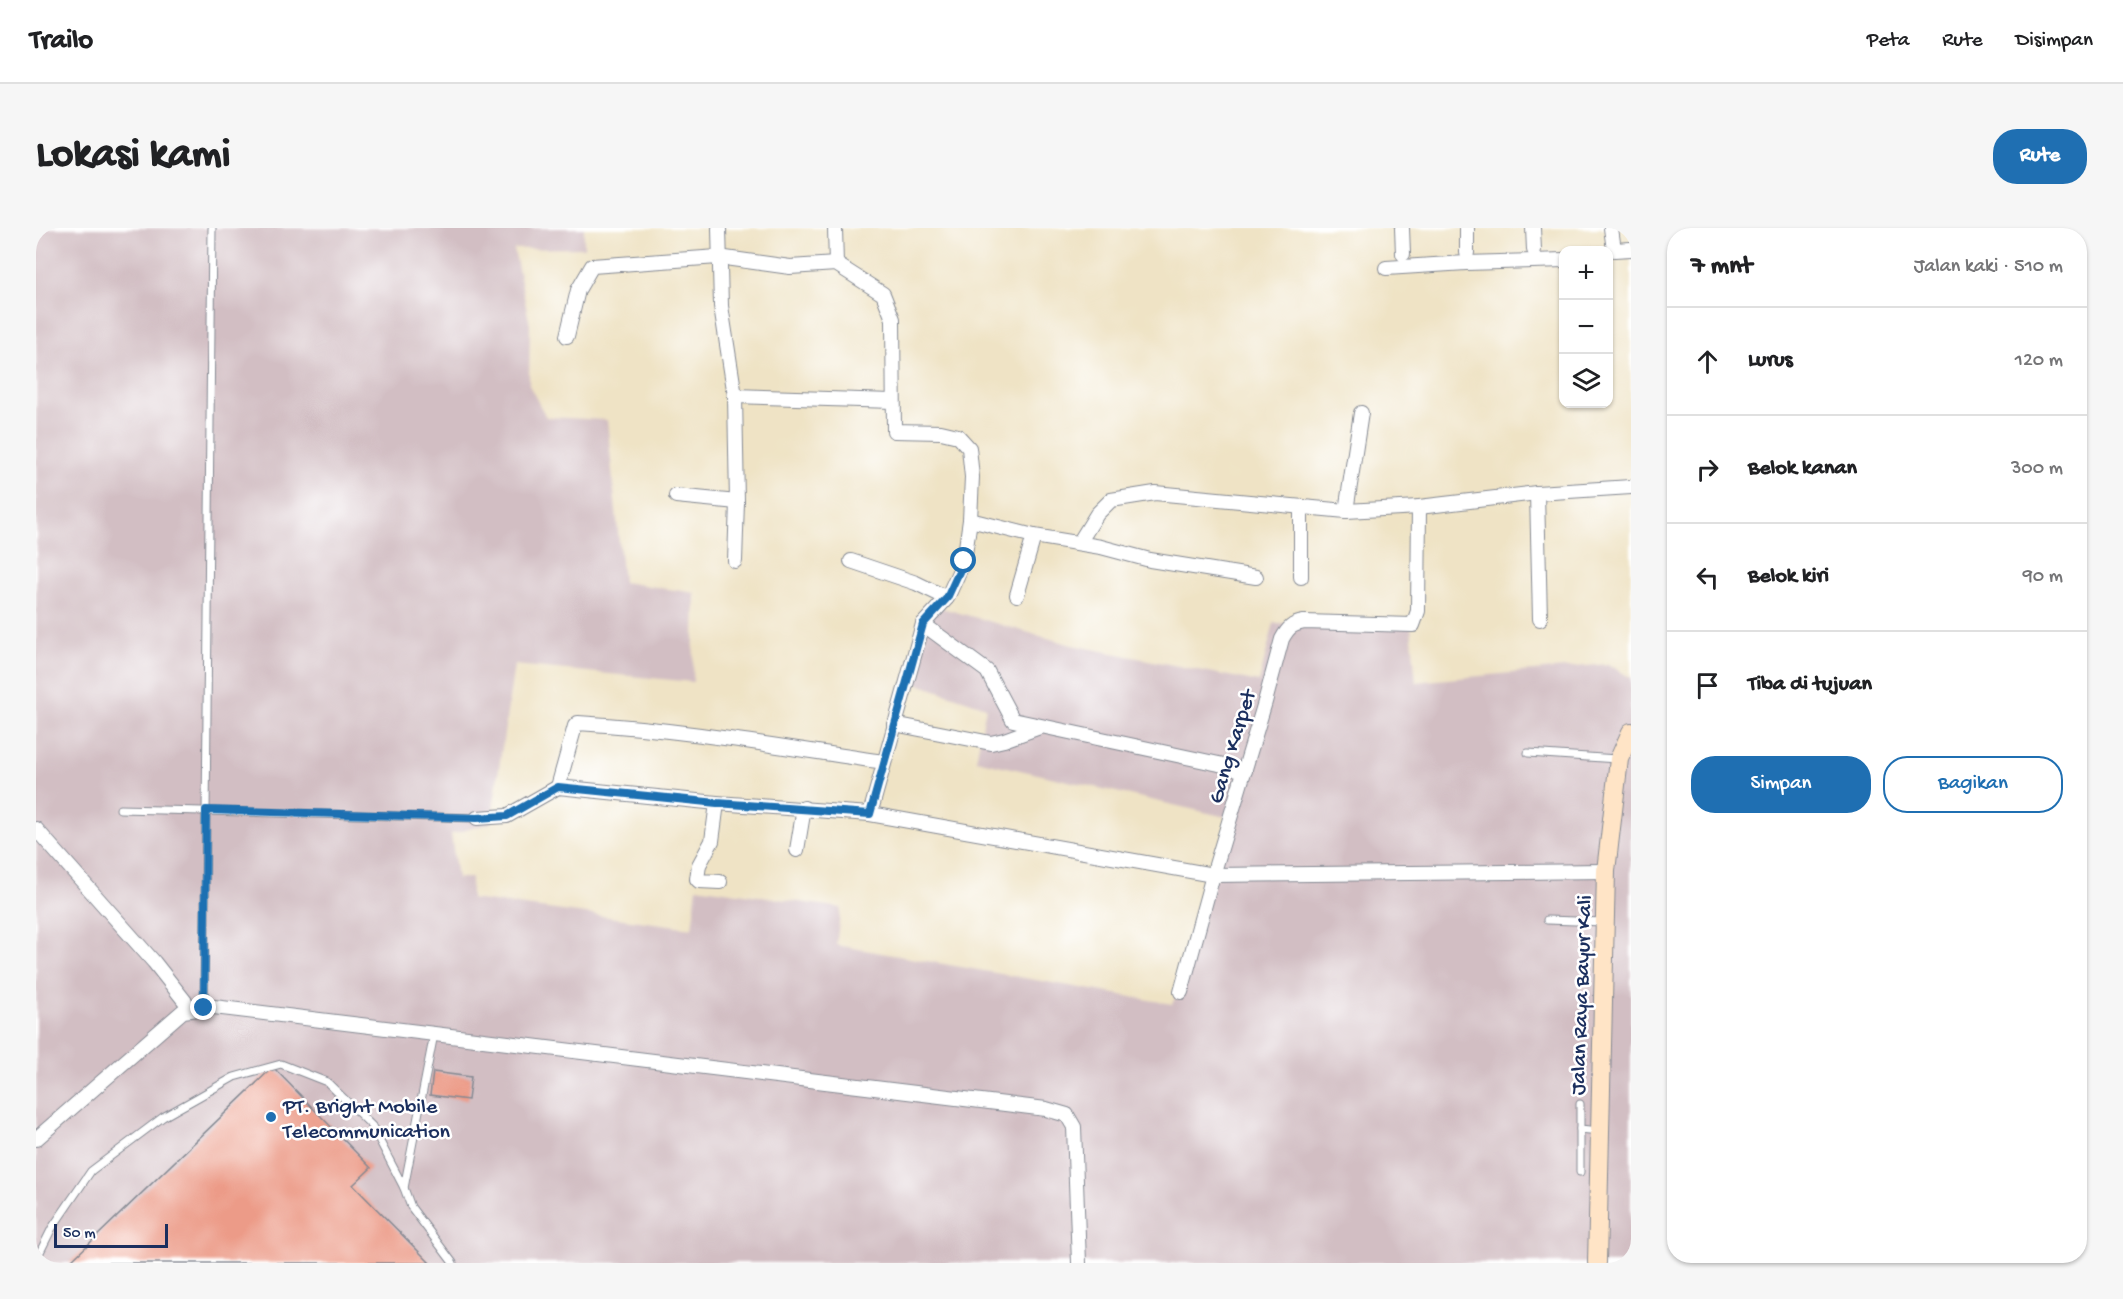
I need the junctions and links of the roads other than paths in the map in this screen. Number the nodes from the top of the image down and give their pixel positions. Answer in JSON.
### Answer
{"nodes":[{"id":1,"x":212,"y":228,"type":"edge"},
{"id":2,"x":719,"y":228,"type":"edge"},
{"id":3,"x":835,"y":228,"type":"edge"},
{"id":4,"x":1402,"y":228,"type":"edge"},
{"id":5,"x":1467,"y":228,"type":"edge"},
{"id":6,"x":1533,"y":228,"type":"edge"},
{"id":7,"x":1611,"y":228,"type":"edge"},
{"id":8,"x":1611,"y":246,"type":"edge"},
{"id":9,"x":1631,"y":249,"type":"edge"},
{"id":10,"x":1534,"y":250,"type":"dead end"},
{"id":11,"x":1467,"y":253,"type":"dead end"},
{"id":12,"x":1613,"y":254,"type":"edge"},
{"id":13,"x":1403,"y":255,"type":"dead end"},
{"id":14,"x":718,"y":257,"type":"junction"},
{"id":15,"x":1559,"y":260,"type":"edge"},
{"id":16,"x":836,"y":264,"type":"junction"},
{"id":17,"x":1386,"y":268,"type":"dead end"},
{"id":18,"x":567,"y":336,"type":"dead end"},
{"id":19,"x":735,"y":396,"type":"junction"},
{"id":20,"x":893,"y":414,"type":"junction"},
{"id":21,"x":1361,"y":414,"type":"dead end"},
{"id":22,"x":1631,"y":487,"type":"edge"},
{"id":23,"x":1537,"y":493,"type":"junction"},
{"id":24,"x":675,"y":495,"type":"dead end"},
{"id":25,"x":737,"y":502,"type":"junction"},
{"id":26,"x":1419,"y":507,"type":"junction"},
{"id":27,"x":1301,"y":508,"type":"junction"},
{"id":28,"x":1346,"y":511,"type":"junction"},
{"id":29,"x":970,"y":520,"type":"junction"},
{"id":30,"x":1034,"y":536,"type":"junction"},
{"id":31,"x":1079,"y":543,"type":"junction"},
{"id":32,"x":735,"y":561,"type":"dead end"},
{"id":33,"x":851,"y":561,"type":"dead end"},
{"id":34,"x":1256,"y":577,"type":"dead end"},
{"id":35,"x":1301,"y":577,"type":"dead end"},
{"id":36,"x":1017,"y":595,"type":"dead end"},
{"id":37,"x":947,"y":598,"type":"junction"},
{"id":38,"x":1540,"y":619,"type":"dead end"},
{"id":39,"x":923,"y":624,"type":"junction"},
{"id":40,"x":894,"y":724,"type":"junction"},
{"id":41,"x":1043,"y":726,"type":"junction"},
{"id":42,"x":1631,"y":732,"type":"edge"},
{"id":43,"x":1528,"y":753,"type":"dead end"},
{"id":44,"x":1619,"y":759,"type":"junction"},
{"id":45,"x":884,"y":762,"type":"junction"},
{"id":46,"x":1245,"y":771,"type":"junction"},
{"id":47,"x":558,"y":787,"type":"junction"},
{"id":48,"x":717,"y":803,"type":"junction"},
{"id":49,"x":804,"y":808,"type":"junction"},
{"id":50,"x":120,"y":809,"type":"dead end"},
{"id":51,"x":206,"y":810,"type":"junction"},
{"id":52,"x":870,"y":814,"type":"junction"},
{"id":53,"x":477,"y":818,"type":"joint"},
{"id":54,"x":36,"y":829,"type":"edge"},
{"id":55,"x":797,"y":850,"type":"dead end"},
{"id":56,"x":1606,"y":871,"type":"junction"},
{"id":57,"x":1213,"y":875,"type":"junction"},
{"id":58,"x":720,"y":882,"type":"dead end"},
{"id":59,"x":1546,"y":920,"type":"dead end"},
{"id":60,"x":1605,"y":922,"type":"junction"},
{"id":61,"x":1181,"y":992,"type":"dead end"},
{"id":62,"x":197,"y":1008,"type":"junction"},
{"id":63,"x":434,"y":1034,"type":"junction"},
{"id":64,"x":1580,"y":1104,"type":"dead end"},
{"id":65,"x":1580,"y":1129,"type":"junction"},
{"id":66,"x":1599,"y":1131,"type":"junction"},
{"id":67,"x":36,"y":1139,"type":"edge"},
{"id":68,"x":1580,"y":1172,"type":"dead end"},
{"id":69,"x":404,"y":1188,"type":"junction"},
{"id":70,"x":36,"y":1260,"type":"edge"},
{"id":71,"x":453,"y":1263,"type":"edge"},
{"id":72,"x":1079,"y":1263,"type":"edge"},
{"id":73,"x":1597,"y":1263,"type":"edge"}],
"edges":[{"from":1,"to":51,"type":"lane"},
{"from":2,"to":14,"type":"street"},
{"from":3,"to":16,"type":"street"},
{"from":4,"to":13,"type":"street"},
{"from":5,"to":11,"type":"street"},
{"from":6,"to":10,"type":"street"},
{"from":7,"to":8,"type":"street"},
{"from":9,"to":12,"type":"street"},
{"from":14,"to":16,"type":"street"},
{"from":14,"to":18,"type":"street"},
{"from":14,"to":19,"type":"street"},
{"from":15,"to":17,"type":"street"},
{"from":16,"to":20,"type":"street"},
{"from":19,"to":20,"type":"street"},
{"from":19,"to":25,"type":"street"},
{"from":20,"to":29,"type":"street"},
{"from":21,"to":28,"type":"street"},
{"from":22,"to":23,"type":"street"},
{"from":23,"to":26,"type":"street"},
{"from":23,"to":38,"type":"street"},
{"from":24,"to":25,"type":"street"},
{"from":25,"to":32,"type":"street"},
{"from":26,"to":28,"type":"street"},
{"from":26,"to":46,"type":"street","name":"Gang Karpet"},
{"from":27,"to":28,"type":"street"},
{"from":27,"to":31,"type":"street"},
{"from":27,"to":35,"type":"street"},
{"from":29,"to":30,"type":"street"},
{"from":29,"to":37,"type":"street"},
{"from":30,"to":31,"type":"street"},
{"from":30,"to":36,"type":"street"},
{"from":31,"to":34,"type":"street"},
{"from":33,"to":37,"type":"street"},
{"from":37,"to":39,"type":"street"},
{"from":39,"to":40,"type":"street"},
{"from":39,"to":41,"type":"street"},
{"from":40,"to":41,"type":"street"},
{"from":40,"to":45,"type":"street"},
{"from":41,"to":46,"type":"street"},
{"from":42,"to":44,"type":"street","name":"Jalan Raya Bayur Kali"},
{"from":43,"to":44,"type":"lane"},
{"from":44,"to":56,"type":"street","name":"Jalan Raya Bayur Kali"},
{"from":45,"to":47,"type":"street"},
{"from":45,"to":52,"type":"street"},
{"from":46,"to":57,"type":"street","name":"Gang Karpet"},
{"from":47,"to":48,"type":"street"},
{"from":47,"to":53,"type":"street"},
{"from":48,"to":49,"type":"street"},
{"from":48,"to":58,"type":"street"},
{"from":49,"to":52,"type":"street"},
{"from":49,"to":55,"type":"street"},
{"from":50,"to":51,"type":"lane"},
{"from":51,"to":53,"type":"lane"},
{"from":51,"to":62,"type":"lane"},
{"from":52,"to":57,"type":"street"},
{"from":54,"to":62,"type":"street"},
{"from":56,"to":57,"type":"street"},
{"from":56,"to":60,"type":"street","name":"Jalan Raya Bayur Kali"},
{"from":57,"to":61,"type":"street","name":"Gang Karpet"},
{"from":59,"to":60,"type":"lane"},
{"from":60,"to":66,"type":"street","name":"Jalan Raya Bayur Kali"},
{"from":62,"to":63,"type":"street"},
{"from":62,"to":67,"type":"street"},
{"from":63,"to":69,"type":"lane"},
{"from":63,"to":72,"type":"street"},
{"from":64,"to":65,"type":"lane"},
{"from":65,"to":66,"type":"lane"},
{"from":65,"to":68,"type":"lane"},
{"from":66,"to":73,"type":"street","name":"Jalan Raya Bayur Kali"},
{"from":69,"to":70,"type":"lane"},
{"from":69,"to":71,"type":"lane"}]}
